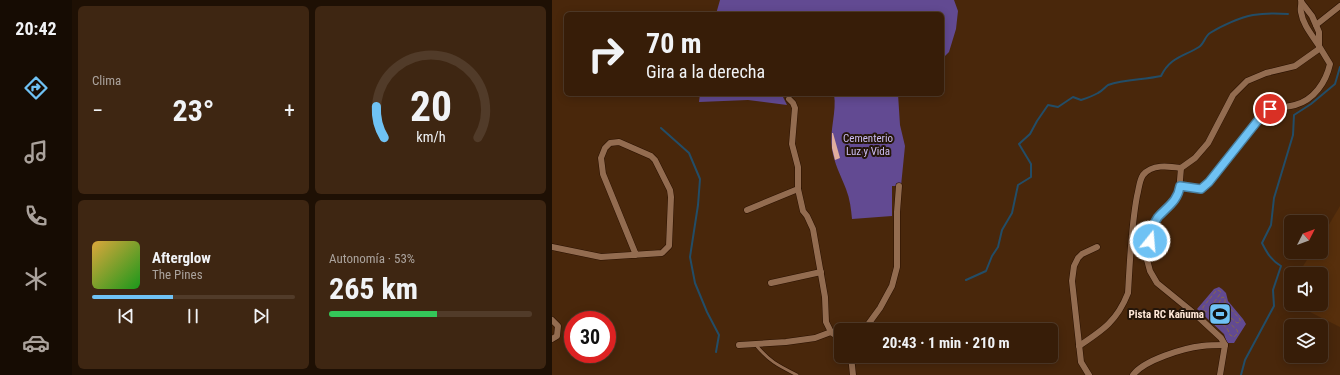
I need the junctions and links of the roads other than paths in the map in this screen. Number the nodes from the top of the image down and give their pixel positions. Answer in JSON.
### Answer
{"nodes":[{"id":1,"x":1302,"y":1,"type":"edge"},
{"id":2,"x":1340,"y":6,"type":"edge"},
{"id":3,"x":1316,"y":25,"type":"junction"},
{"id":4,"x":1319,"y":46,"type":"junction"},
{"id":5,"x":789,"y":99,"type":"dead end"},
{"id":6,"x":1180,"y":168,"type":"junction"},
{"id":7,"x":899,"y":186,"type":"dead end"},
{"id":8,"x":1180,"y":186,"type":"junction"},
{"id":9,"x":798,"y":189,"type":"junction"},
{"id":10,"x":747,"y":210,"type":"dead end"},
{"id":11,"x":552,"y":247,"type":"edge"},
{"id":12,"x":1097,"y":247,"type":"dead end"},
{"id":13,"x":636,"y":255,"type":"junction"},
{"id":14,"x":821,"y":272,"type":"junction"},
{"id":15,"x":771,"y":283,"type":"dead end"},
{"id":16,"x":552,"y":320,"type":"edge"},
{"id":17,"x":869,"y":323,"type":"edge"},
{"id":18,"x":831,"y":332,"type":"junction"},
{"id":19,"x":834,"y":334,"type":"edge"},
{"id":20,"x":552,"y":339,"type":"edge"},
{"id":21,"x":755,"y":344,"type":"junction"},
{"id":22,"x":1225,"y":344,"type":"junction"},
{"id":23,"x":739,"y":346,"type":"dead end"},
{"id":24,"x":1079,"y":346,"type":"junction"},
{"id":25,"x":852,"y":363,"type":"edge"},
{"id":26,"x":796,"y":375,"type":"edge"},
{"id":27,"x":853,"y":375,"type":"edge"},
{"id":28,"x":1089,"y":375,"type":"edge"},
{"id":29,"x":1133,"y":375,"type":"edge"},
{"id":30,"x":1220,"y":375,"type":"edge"}],
"edges":[{"from":1,"to":3,"type":"street"},
{"from":1,"to":4,"type":"street"},
{"from":2,"to":3,"type":"street"},
{"from":3,"to":4,"type":"street"},
{"from":4,"to":6,"type":"street"},
{"from":4,"to":8,"type":"street"},
{"from":5,"to":9,"type":"street"},
{"from":6,"to":8,"type":"street"},
{"from":6,"to":24,"type":"street"},
{"from":7,"to":17,"type":"street"},
{"from":8,"to":22,"type":"street"},
{"from":9,"to":10,"type":"street"},
{"from":9,"to":14,"type":"street"},
{"from":11,"to":13,"type":"street"},
{"from":12,"to":24,"type":"street"},
{"from":13,"to":13,"type":"street"},
{"from":14,"to":15,"type":"street"},
{"from":14,"to":18,"type":"street"},
{"from":16,"to":20,"type":"street"},
{"from":18,"to":19,"type":"street"},
{"from":18,"to":21,"type":"street"},
{"from":21,"to":23,"type":"street"},
{"from":21,"to":26,"type":"lane"},
{"from":22,"to":29,"type":"street"},
{"from":22,"to":30,"type":"street"},
{"from":24,"to":28,"type":"street"},
{"from":25,"to":27,"type":"street"}]}
